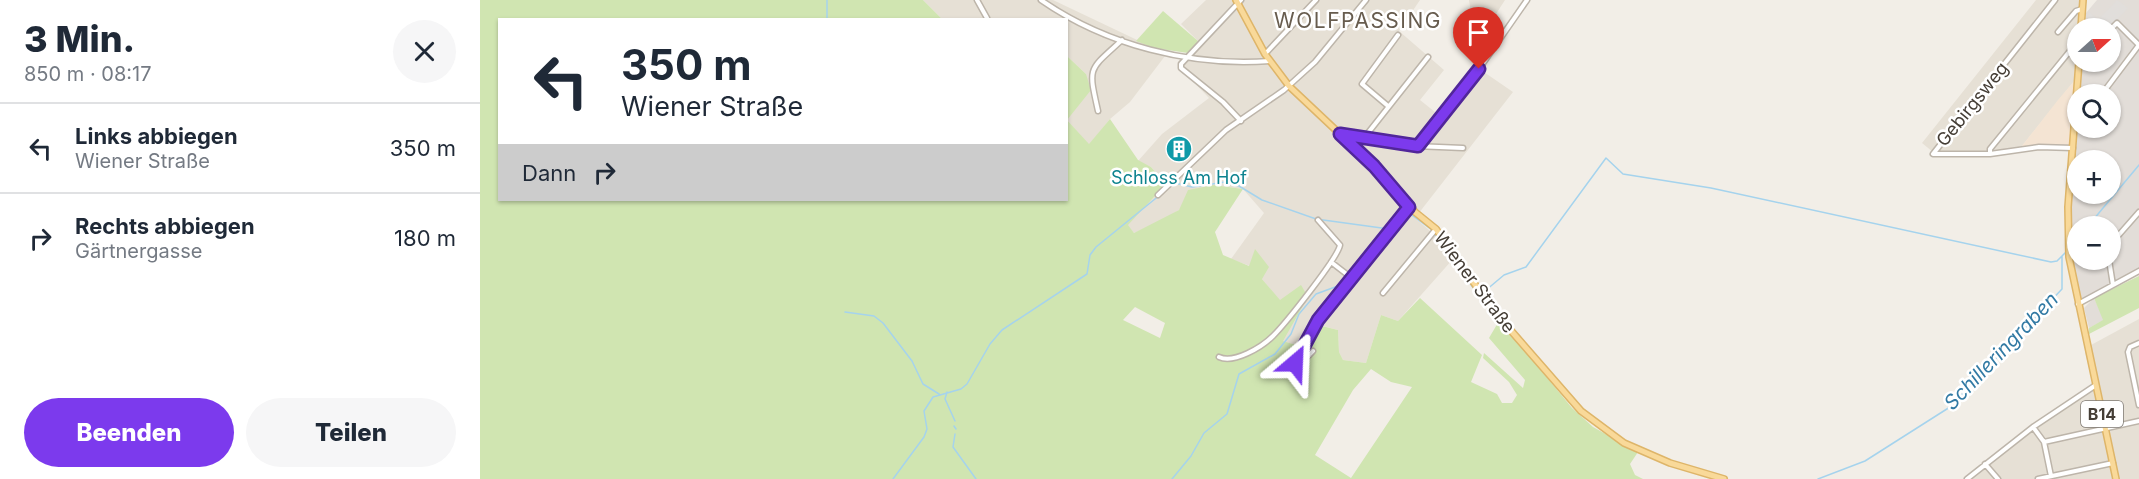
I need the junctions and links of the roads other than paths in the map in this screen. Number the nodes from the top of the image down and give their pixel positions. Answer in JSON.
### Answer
{"nodes":[{"id":1,"x":977,"y":0,"type":"edge"},
{"id":2,"x":1041,"y":0,"type":"edge"},
{"id":3,"x":1316,"y":0,"type":"edge"},
{"id":4,"x":1366,"y":0,"type":"edge"},
{"id":5,"x":1527,"y":0,"type":"edge"},
{"id":6,"x":2055,"y":0,"type":"edge"},
{"id":7,"x":2083,"y":0,"type":"edge"},
{"id":8,"x":1238,"y":1,"type":"edge"},
{"id":9,"x":2082,"y":9,"type":"junction"},
{"id":10,"x":987,"y":18,"type":"dead end"},
{"id":11,"x":2082,"y":18,"type":"edge"},
{"id":12,"x":2121,"y":27,"type":"edge"},
{"id":13,"x":2058,"y":32,"type":"dead end"},
{"id":14,"x":1398,"y":35,"type":"dead end"},
{"id":15,"x":1122,"y":40,"type":"junction"},
{"id":16,"x":1265,"y":54,"type":"junction"},
{"id":17,"x":2067,"y":54,"type":"edge"},
{"id":18,"x":1428,"y":57,"type":"dead end"},
{"id":19,"x":1186,"y":58,"type":"junction"},
{"id":20,"x":1270,"y":61,"type":"junction"},
{"id":21,"x":2121,"y":69,"type":"edge"},
{"id":22,"x":2119,"y":72,"type":"edge"},
{"id":23,"x":2110,"y":84,"type":"edge"},
{"id":24,"x":1289,"y":86,"type":"junction"},
{"id":25,"x":1389,"y":106,"type":"junction"},
{"id":26,"x":1098,"y":111,"type":"dead end"},
{"id":27,"x":1241,"y":121,"type":"junction"},
{"id":28,"x":1340,"y":134,"type":"junction"},
{"id":29,"x":1365,"y":138,"type":"junction"},
{"id":30,"x":2074,"y":138,"type":"edge"},
{"id":31,"x":1418,"y":146,"type":"junction"},
{"id":32,"x":1463,"y":148,"type":"dead end"},
{"id":33,"x":2073,"y":148,"type":"junction"},
{"id":34,"x":1989,"y":154,"type":"junction"},
{"id":35,"x":1158,"y":195,"type":"dead end"},
{"id":36,"x":1409,"y":207,"type":"junction"},
{"id":37,"x":2139,"y":212,"type":"edge"},
{"id":38,"x":1318,"y":220,"type":"dead end"},
{"id":39,"x":1435,"y":231,"type":"junction"},
{"id":40,"x":2121,"y":232,"type":"edge"},
{"id":41,"x":1331,"y":262,"type":"junction"},
{"id":42,"x":2111,"y":270,"type":"edge"},
{"id":43,"x":2139,"y":271,"type":"edge"},
{"id":44,"x":1351,"y":278,"type":"junction"},
{"id":45,"x":2113,"y":285,"type":"junction"},
{"id":46,"x":1383,"y":293,"type":"dead end"},
{"id":47,"x":2078,"y":304,"type":"junction"},
{"id":48,"x":2139,"y":343,"type":"edge"},
{"id":49,"x":1313,"y":351,"type":"dead end"},
{"id":50,"x":1219,"y":357,"type":"dead end"},
{"id":51,"x":2096,"y":385,"type":"junction"},
{"id":52,"x":2139,"y":405,"type":"edge"},
{"id":53,"x":2139,"y":421,"type":"edge"},
{"id":54,"x":2033,"y":427,"type":"junction"},
{"id":55,"x":2105,"y":428,"type":"junction"},
{"id":56,"x":2044,"y":442,"type":"junction"},
{"id":57,"x":2113,"y":463,"type":"junction"},
{"id":58,"x":1985,"y":464,"type":"junction"},
{"id":59,"x":2051,"y":476,"type":"junction"},
{"id":60,"x":1724,"y":479,"type":"edge"},
{"id":61,"x":1966,"y":479,"type":"edge"},
{"id":62,"x":1998,"y":479,"type":"edge"},
{"id":63,"x":2038,"y":479,"type":"edge"},
{"id":64,"x":2116,"y":479,"type":"edge"}],
"edges":[{"from":1,"to":10,"type":"street"},
{"from":2,"to":15,"type":"street"},
{"from":3,"to":16,"type":"street"},
{"from":4,"to":24,"type":"street"},
{"from":5,"to":31,"type":"street"},
{"from":6,"to":34,"type":"street","name":"Gebirgsweg"},
{"from":7,"to":9,"type":"main road"},
{"from":8,"to":16,"type":"main road","name":"Wiener Straße"},
{"from":8,"to":19,"type":"street"},
{"from":9,"to":11,"type":"main road"},
{"from":9,"to":13,"type":"street"},
{"from":12,"to":21,"type":"street"},
{"from":14,"to":25,"type":"street"},
{"from":15,"to":19,"type":"street"},
{"from":15,"to":26,"type":"street"},
{"from":16,"to":20,"type":"main road","name":"Wiener Straße"},
{"from":17,"to":34,"type":"street"},
{"from":18,"to":25,"type":"street"},
{"from":19,"to":20,"type":"street"},
{"from":19,"to":27,"type":"street"},
{"from":20,"to":24,"type":"main road","name":"Wiener Straße"},
{"from":22,"to":23,"type":"street"},
{"from":24,"to":27,"type":"street"},
{"from":24,"to":28,"type":"main road","name":"Wiener Straße"},
{"from":25,"to":29,"type":"street"},
{"from":27,"to":35,"type":"street"},
{"from":28,"to":29,"type":"street"},
{"from":28,"to":36,"type":"main road","name":"Wiener Straße"},
{"from":29,"to":31,"type":"street"},
{"from":30,"to":33,"type":"main road","number":"B14"},
{"from":31,"to":32,"type":"street"},
{"from":33,"to":34,"type":"street","name":"Gebirgsweg"},
{"from":33,"to":47,"type":"main road","number":"B14"},
{"from":36,"to":39,"type":"main road","name":"Wiener Straße"},
{"from":36,"to":44,"type":"street"},
{"from":37,"to":40,"type":"street"},
{"from":38,"to":41,"type":"street"},
{"from":39,"to":46,"type":"street"},
{"from":39,"to":60,"type":"main road","name":"Wiener Straße"},
{"from":41,"to":44,"type":"street"},
{"from":41,"to":50,"type":"street"},
{"from":42,"to":45,"type":"street"},
{"from":43,"to":45,"type":"street"},
{"from":44,"to":49,"type":"street"},
{"from":45,"to":47,"type":"street"},
{"from":47,"to":51,"type":"main road","number":"B14"},
{"from":48,"to":52,"type":"street"},
{"from":51,"to":54,"type":"street"},
{"from":51,"to":55,"type":"main road","number":"B14"},
{"from":53,"to":55,"type":"street"},
{"from":54,"to":56,"type":"street"},
{"from":54,"to":58,"type":"street"},
{"from":55,"to":56,"type":"street"},
{"from":55,"to":57,"type":"main road","number":"B14"},
{"from":56,"to":59,"type":"street"},
{"from":57,"to":59,"type":"street"},
{"from":57,"to":64,"type":"main road","number":"B14"},
{"from":58,"to":61,"type":"street"},
{"from":58,"to":62,"type":"street"},
{"from":59,"to":63,"type":"street"}]}
